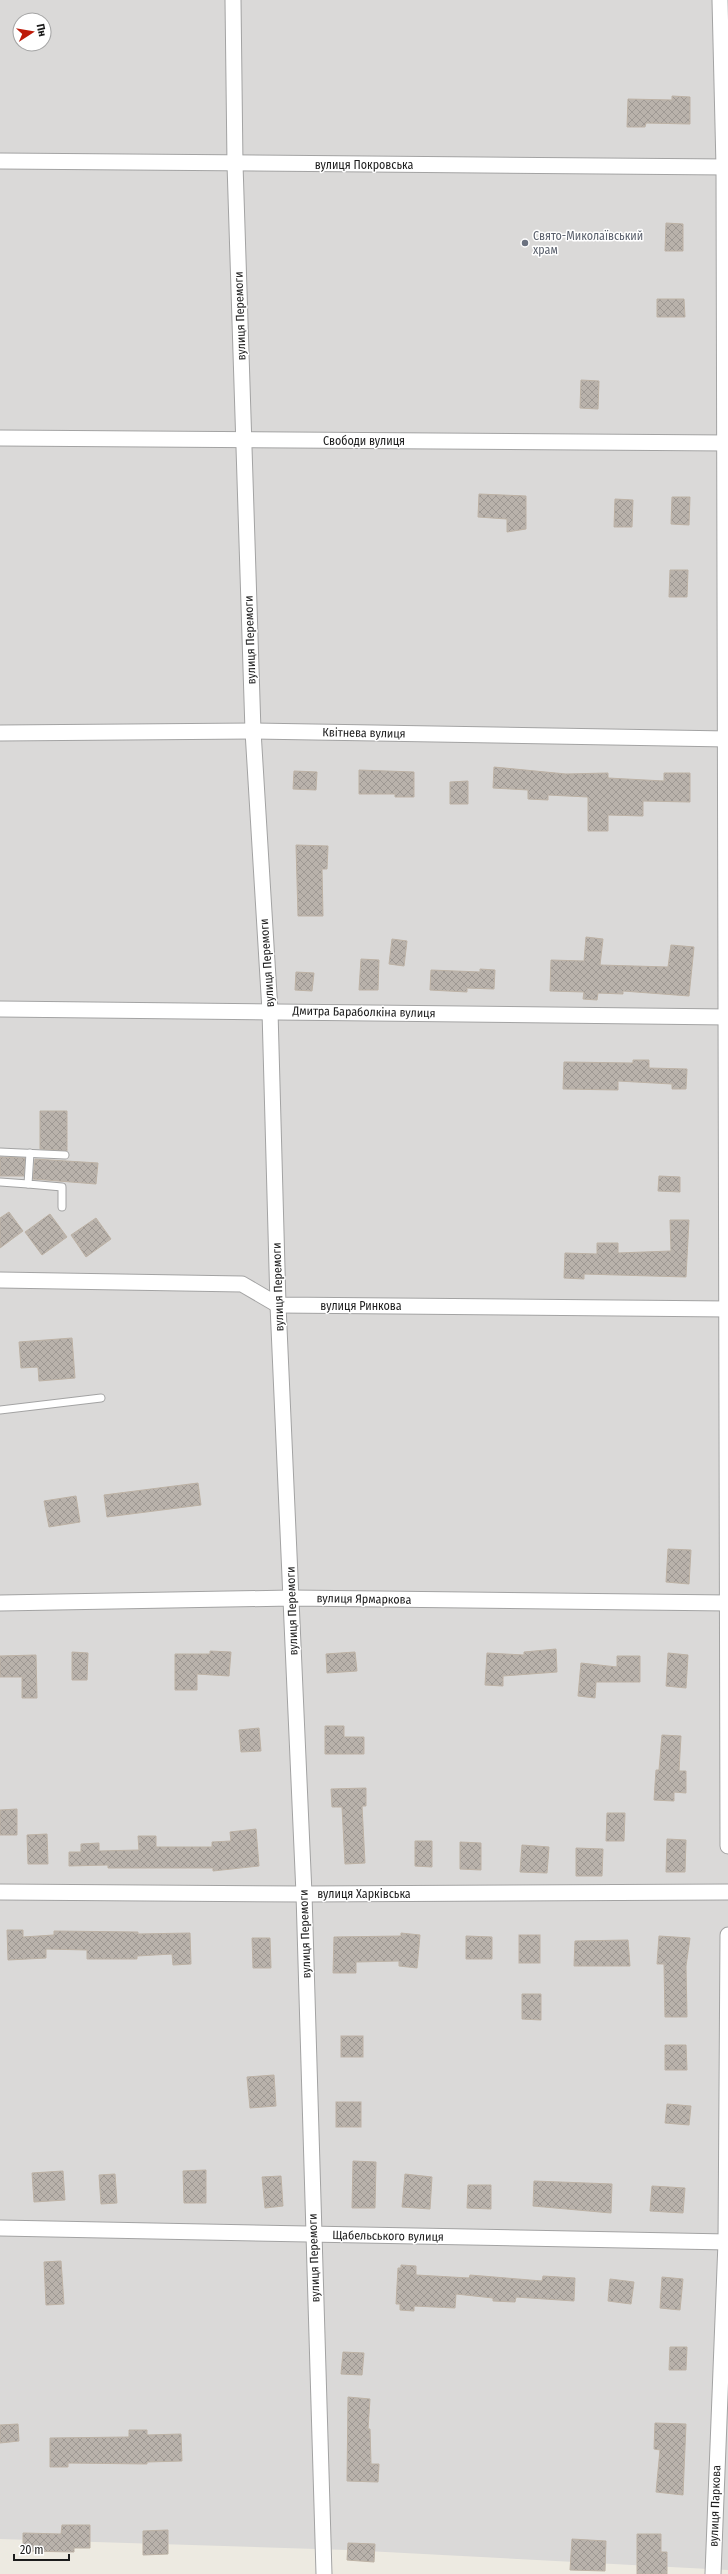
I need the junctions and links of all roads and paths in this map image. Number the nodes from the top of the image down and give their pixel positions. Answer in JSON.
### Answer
{"nodes":[{"id":1,"x":234,"y":0,"type":"edge"},
{"id":2,"x":720,"y":0,"type":"edge"},
{"id":3,"x":0,"y":161,"type":"edge"},
{"id":4,"x":235,"y":164,"type":"junction"},
{"id":5,"x":726,"y":167,"type":"edge"},
{"id":6,"x":0,"y":438,"type":"edge"},
{"id":7,"x":244,"y":440,"type":"junction"},
{"id":8,"x":727,"y":443,"type":"edge"},
{"id":9,"x":253,"y":731,"type":"junction"},
{"id":10,"x":0,"y":733,"type":"edge"},
{"id":11,"x":727,"y":739,"type":"edge"},
{"id":12,"x":0,"y":1009,"type":"edge"},
{"id":13,"x":270,"y":1011,"type":"junction"},
{"id":14,"x":727,"y":1017,"type":"edge"},
{"id":15,"x":0,"y":1152,"type":"edge"},
{"id":16,"x":30,"y":1153,"type":"junction"},
{"id":17,"x":65,"y":1155,"type":"dead end"},
{"id":18,"x":0,"y":1182,"type":"edge"},
{"id":19,"x":28,"y":1184,"type":"junction"},
{"id":20,"x":62,"y":1208,"type":"dead end"},
{"id":21,"x":0,"y":1280,"type":"edge"},
{"id":22,"x":278,"y":1306,"type":"junction"},
{"id":23,"x":728,"y":1309,"type":"edge"},
{"id":24,"x":101,"y":1398,"type":"dead end"},
{"id":25,"x":0,"y":1410,"type":"edge"},
{"id":26,"x":291,"y":1598,"type":"junction"},
{"id":27,"x":0,"y":1603,"type":"edge"},
{"id":28,"x":727,"y":1603,"type":"edge"},
{"id":29,"x":728,"y":1846,"type":"edge"},
{"id":30,"x":0,"y":1892,"type":"edge"},
{"id":31,"x":728,"y":1892,"type":"edge"},
{"id":32,"x":304,"y":1894,"type":"junction"},
{"id":33,"x":728,"y":1935,"type":"edge"},
{"id":34,"x":0,"y":2228,"type":"edge"},
{"id":35,"x":313,"y":2235,"type":"junction"},
{"id":36,"x":727,"y":2242,"type":"edge"},
{"id":37,"x":324,"y":2574,"type":"edge"},
{"id":38,"x":713,"y":2574,"type":"edge"}],
"edges":[{"from":1,"to":4,"type":"street","name":"вулиця Перемоги"},
{"from":2,"to":5,"type":"street"},
{"from":3,"to":4,"type":"street","name":"вулиця Покровська"},
{"from":4,"to":5,"type":"street","name":"вулиця Покровська"},
{"from":4,"to":7,"type":"street","name":"вулиця Перемоги"},
{"from":5,"to":8,"type":"street"},
{"from":6,"to":7,"type":"street","name":"Свободи вулиця"},
{"from":7,"to":8,"type":"street","name":"Свободи вулиця"},
{"from":7,"to":9,"type":"street","name":"вулиця Перемоги"},
{"from":8,"to":11,"type":"street"},
{"from":9,"to":10,"type":"street","name":"Квітнева вулиця"},
{"from":9,"to":11,"type":"street","name":"Квітнева вулиця"},
{"from":9,"to":13,"type":"street","name":"вулиця Перемоги"},
{"from":11,"to":14,"type":"street"},
{"from":12,"to":13,"type":"street","name":"Дмитра Бараболкіна вулиця"},
{"from":13,"to":14,"type":"street","name":"Дмитра Бараболкіна вулиця"},
{"from":13,"to":22,"type":"street","name":"вулиця Перемоги"},
{"from":14,"to":23,"type":"street"},
{"from":15,"to":16,"type":"lane"},
{"from":16,"to":17,"type":"lane"},
{"from":16,"to":19,"type":"lane"},
{"from":18,"to":19,"type":"lane"},
{"from":19,"to":20,"type":"lane"},
{"from":21,"to":22,"type":"street"},
{"from":22,"to":23,"type":"street","name":"вулиця Ринкова"},
{"from":22,"to":26,"type":"street","name":"вулиця Перемоги"},
{"from":23,"to":28,"type":"street"},
{"from":24,"to":25,"type":"lane"},
{"from":26,"to":27,"type":"street","name":"вулиця Ярмаркова"},
{"from":26,"to":28,"type":"street","name":"вулиця Ярмаркова"},
{"from":26,"to":32,"type":"street","name":"вулиця Перемоги"},
{"from":28,"to":29,"type":"street"},
{"from":30,"to":32,"type":"street","name":"вулиця Харківська"},
{"from":31,"to":32,"type":"street","name":"вулиця Харківська"},
{"from":32,"to":35,"type":"street","name":"вулиця Перемоги"},
{"from":33,"to":36,"type":"street","name":"вулиця Паркова"},
{"from":34,"to":35,"type":"street","name":"Щабельського вулиця"},
{"from":35,"to":36,"type":"street","name":"Щабельського вулиця"},
{"from":35,"to":37,"type":"street","name":"вулиця Перемоги"},
{"from":36,"to":38,"type":"street","name":"вулиця Паркова"}]}
